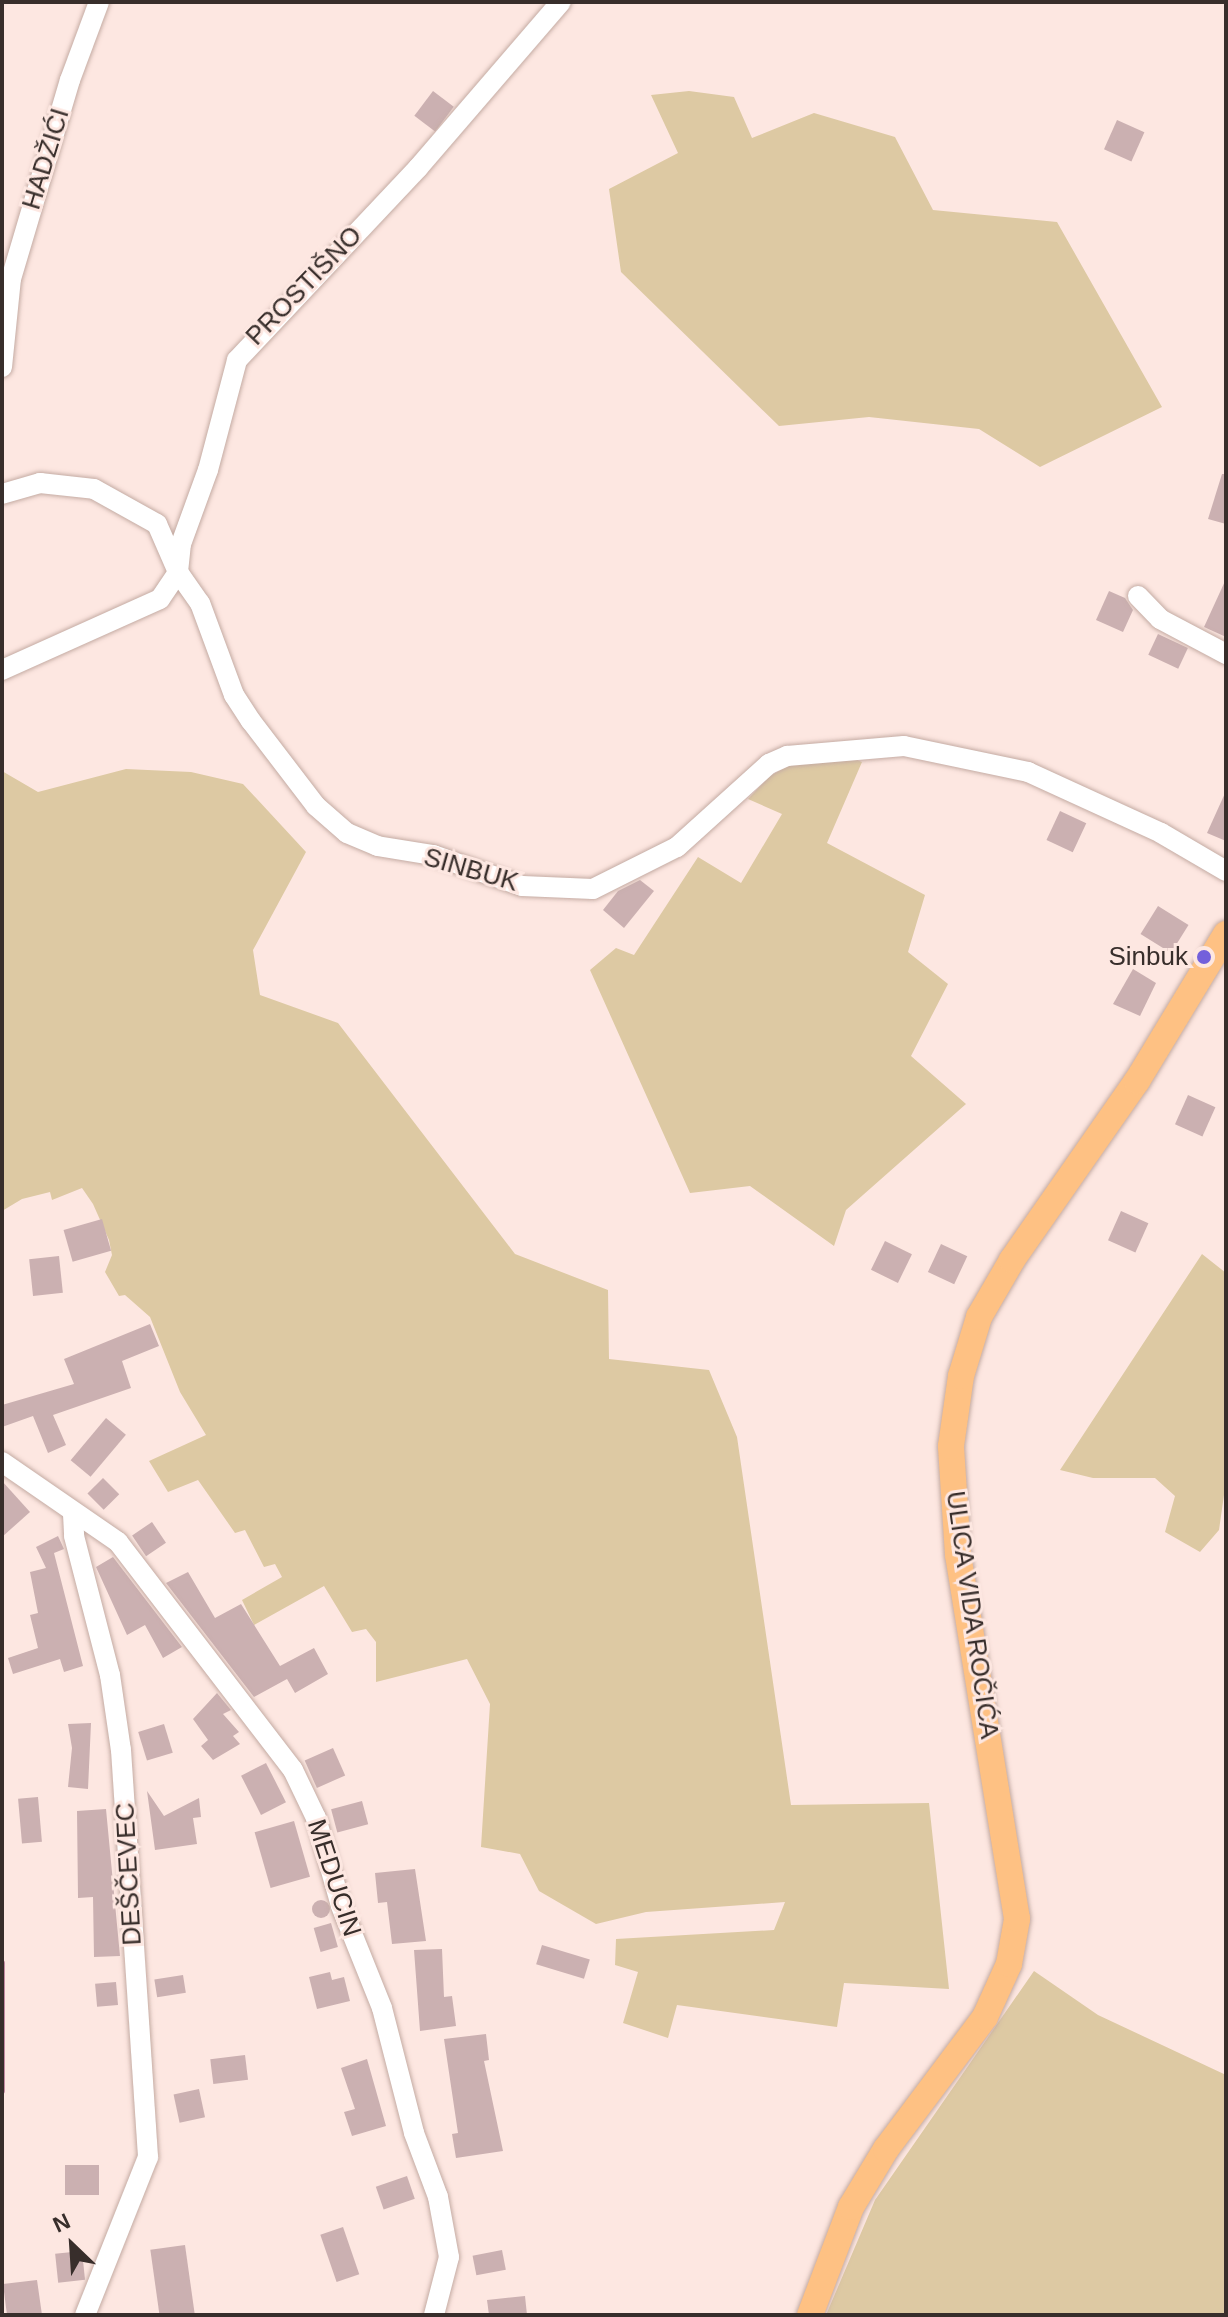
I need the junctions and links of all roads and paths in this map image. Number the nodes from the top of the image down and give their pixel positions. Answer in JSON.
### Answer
{"nodes":[{"id":1,"x":99,"y":2,"type":"edge"},
{"id":2,"x":561,"y":2,"type":"edge"},
{"id":3,"x":2,"y":367,"type":"edge"},
{"id":4,"x":2,"y":494,"type":"edge"},
{"id":5,"x":178,"y":572,"type":"junction"},
{"id":6,"x":1138,"y":596,"type":"dead end"},
{"id":7,"x":1226,"y":654,"type":"edge"},
{"id":8,"x":2,"y":670,"type":"edge"},
{"id":9,"x":1226,"y":871,"type":"edge"},
{"id":10,"x":1226,"y":934,"type":"edge"},
{"id":11,"x":2,"y":1462,"type":"edge"},
{"id":12,"x":73,"y":1514,"type":"junction"},
{"id":13,"x":85,"y":2315,"type":"edge"},
{"id":14,"x":434,"y":2315,"type":"edge"},
{"id":15,"x":810,"y":2315,"type":"edge"}],
"edges":[{"from":1,"to":3,"type":"street","name":"HADŽIĆI"},
{"from":2,"to":5,"type":"street","name":"PROSTIŠNO"},
{"from":4,"to":5,"type":"street","name":"SINBUK"},
{"from":5,"to":8,"type":"street","name":"PROSTIŠNO"},
{"from":5,"to":9,"type":"street","name":"SINBUK"},
{"from":6,"to":7,"type":"street"},
{"from":10,"to":15,"type":"main road","name":"ULICA VIDA ROČIĆA"},
{"from":11,"to":12,"type":"street"},
{"from":12,"to":13,"type":"street","name":"DEŠČEVEC"},
{"from":12,"to":14,"type":"street","name":"MEDUCIN"}]}
